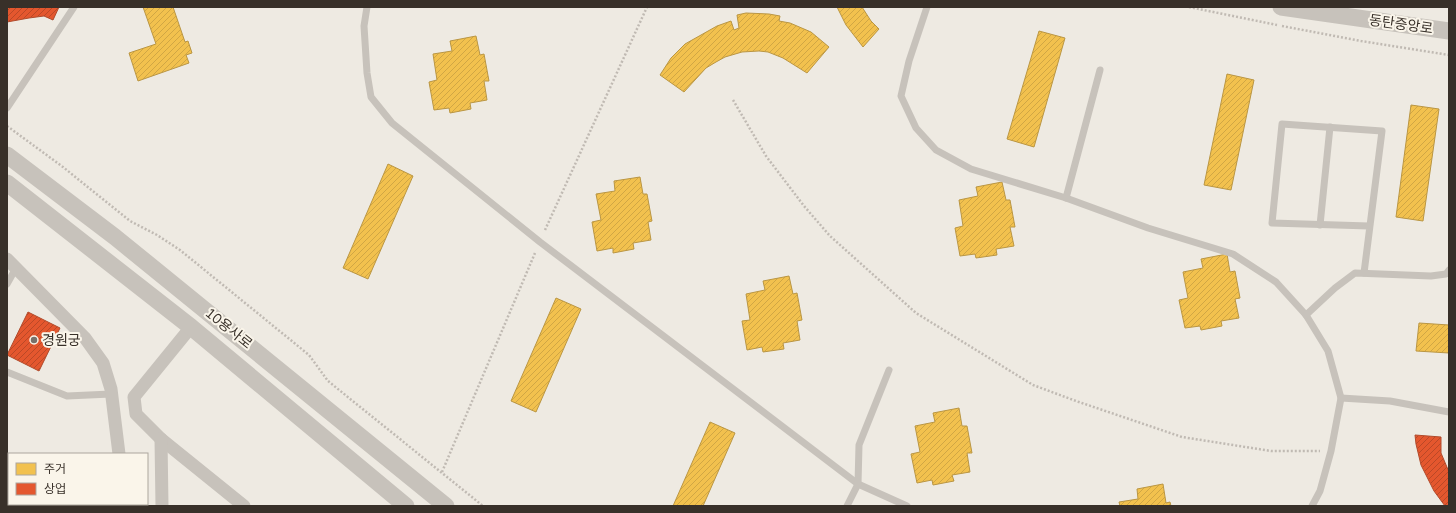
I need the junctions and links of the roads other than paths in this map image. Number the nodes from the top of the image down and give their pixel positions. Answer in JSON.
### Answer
{"nodes":[{"id":1,"x":74,"y":7,"type":"edge"},
{"id":2,"x":368,"y":7,"type":"edge"},
{"id":3,"x":927,"y":7,"type":"edge"},
{"id":4,"x":1281,"y":7,"type":"edge"},
{"id":5,"x":1449,"y":31,"type":"edge"},
{"id":6,"x":1100,"y":70,"type":"dead end"},
{"id":7,"x":7,"y":108,"type":"edge"},
{"id":8,"x":1330,"y":127,"type":"junction"},
{"id":9,"x":7,"y":156,"type":"edge"},
{"id":10,"x":7,"y":183,"type":"edge"},
{"id":11,"x":1066,"y":198,"type":"junction"},
{"id":12,"x":1320,"y":225,"type":"junction"},
{"id":13,"x":1369,"y":226,"type":"junction"},
{"id":14,"x":11,"y":264,"type":"edge"},
{"id":15,"x":1449,"y":270,"type":"edge"},
{"id":16,"x":1364,"y":273,"type":"junction"},
{"id":17,"x":7,"y":284,"type":"edge"},
{"id":18,"x":1306,"y":315,"type":"junction"},
{"id":19,"x":191,"y":327,"type":"junction"},
{"id":20,"x":889,"y":370,"type":"dead end"},
{"id":21,"x":7,"y":372,"type":"edge"},
{"id":22,"x":111,"y":394,"type":"junction"},
{"id":23,"x":1341,"y":398,"type":"junction"},
{"id":24,"x":1449,"y":412,"type":"edge"},
{"id":25,"x":161,"y":439,"type":"junction"},
{"id":26,"x":119,"y":453,"type":"edge"},
{"id":27,"x":858,"y":484,"type":"junction"},
{"id":28,"x":162,"y":506,"type":"edge"},
{"id":29,"x":244,"y":506,"type":"edge"},
{"id":30,"x":406,"y":506,"type":"edge"},
{"id":31,"x":446,"y":506,"type":"edge"},
{"id":32,"x":847,"y":506,"type":"edge"},
{"id":33,"x":907,"y":506,"type":"edge"},
{"id":34,"x":1312,"y":506,"type":"edge"}],
"edges":[{"from":1,"to":7,"type":"lane"},
{"from":2,"to":27,"type":"lane"},
{"from":3,"to":11,"type":"lane"},
{"from":4,"to":5,"type":"street","name":"동탄중앙로"},
{"from":6,"to":11,"type":"lane"},
{"from":8,"to":12,"type":"lane"},
{"from":8,"to":12,"type":"lane"},
{"from":8,"to":13,"type":"lane"},
{"from":9,"to":31,"type":"street","name":"10용사로"},
{"from":10,"to":19,"type":"street","name":"10용사로"},
{"from":11,"to":18,"type":"lane"},
{"from":12,"to":13,"type":"lane"},
{"from":13,"to":16,"type":"lane"},
{"from":14,"to":17,"type":"lane"},
{"from":14,"to":22,"type":"street"},
{"from":15,"to":16,"type":"lane"},
{"from":16,"to":18,"type":"lane"},
{"from":18,"to":23,"type":"lane"},
{"from":19,"to":25,"type":"street"},
{"from":19,"to":30,"type":"street","name":"10용사로"},
{"from":20,"to":27,"type":"lane"},
{"from":21,"to":22,"type":"lane"},
{"from":22,"to":26,"type":"street"},
{"from":23,"to":24,"type":"lane"},
{"from":23,"to":34,"type":"lane"},
{"from":25,"to":28,"type":"street"},
{"from":25,"to":29,"type":"street"},
{"from":27,"to":32,"type":"lane"},
{"from":27,"to":33,"type":"lane"}]}
